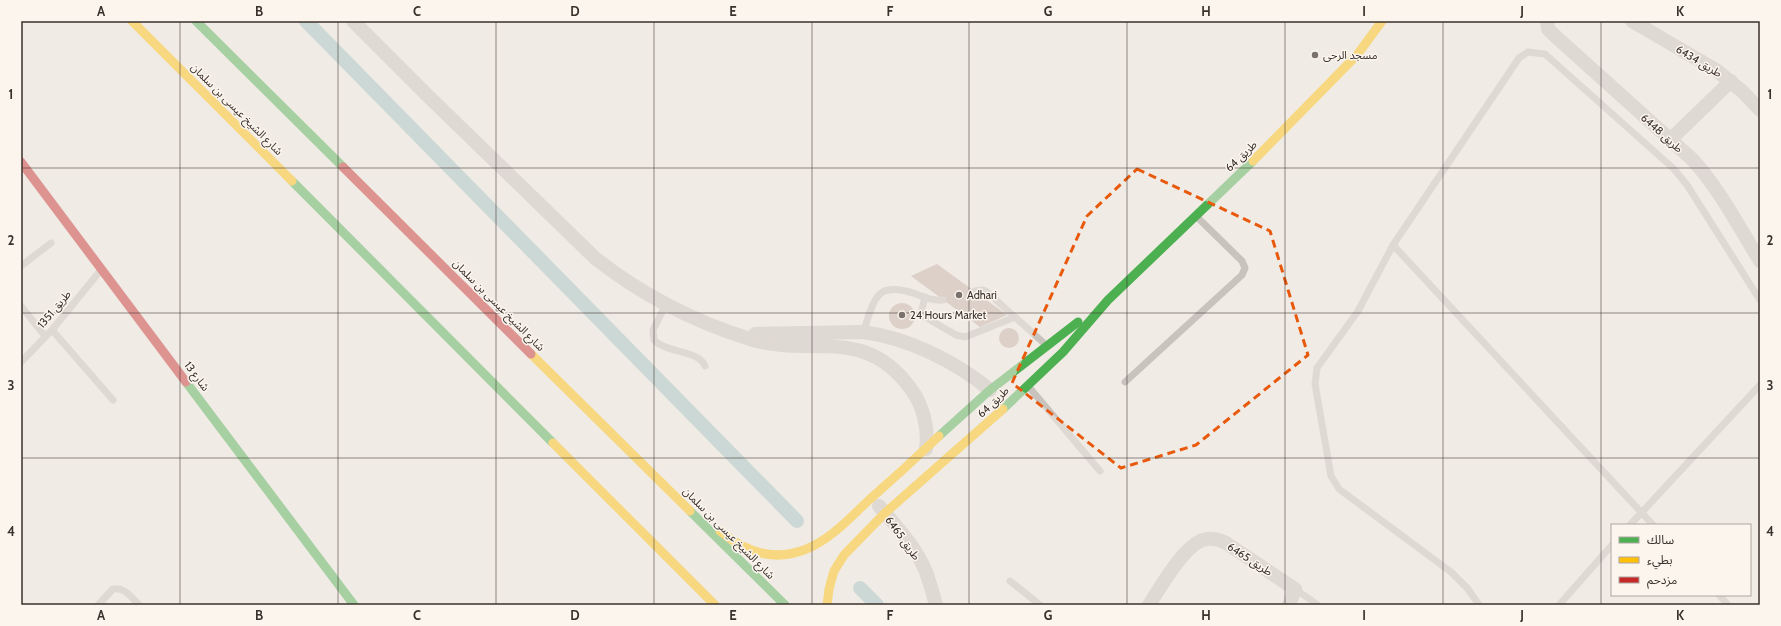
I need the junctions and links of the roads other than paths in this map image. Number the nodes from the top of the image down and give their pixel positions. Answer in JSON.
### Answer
{"nodes":[{"id":1,"x":132,"y":21,"type":"edge"},
{"id":2,"x":196,"y":21,"type":"edge"},
{"id":3,"x":353,"y":21,"type":"edge"},
{"id":4,"x":1382,"y":21,"type":"edge"},
{"id":5,"x":1547,"y":21,"type":"edge"},
{"id":6,"x":1632,"y":21,"type":"edge"},
{"id":7,"x":1731,"y":81,"type":"junction"},
{"id":8,"x":1758,"y":106,"type":"edge"},
{"id":9,"x":1670,"y":140,"type":"junction"},
{"id":10,"x":21,"y":162,"type":"edge"},
{"id":11,"x":1196,"y":216,"type":"junction"},
{"id":12,"x":51,"y":243,"type":"dead end"},
{"id":13,"x":1393,"y":245,"type":"junction"},
{"id":14,"x":1760,"y":261,"type":"edge"},
{"id":15,"x":21,"y":266,"type":"edge"},
{"id":16,"x":102,"y":270,"type":"junction"},
{"id":17,"x":975,"y":291,"type":"dead end"},
{"id":18,"x":925,"y":297,"type":"junction"},
{"id":19,"x":943,"y":300,"type":"dead end"},
{"id":20,"x":1108,"y":300,"type":"junction"},
{"id":21,"x":1760,"y":300,"type":"edge"},
{"id":22,"x":21,"y":306,"type":"edge"},
{"id":23,"x":665,"y":306,"type":"junction"},
{"id":24,"x":1014,"y":316,"type":"junction"},
{"id":25,"x":52,"y":330,"type":"junction"},
{"id":26,"x":863,"y":332,"type":"junction"},
{"id":27,"x":737,"y":334,"type":"junction"},
{"id":28,"x":46,"y":336,"type":"junction"},
{"id":29,"x":1047,"y":346,"type":"junction"},
{"id":30,"x":857,"y":349,"type":"junction"},
{"id":31,"x":21,"y":362,"type":"edge"},
{"id":32,"x":705,"y":366,"type":"dead end"},
{"id":33,"x":1125,"y":382,"type":"dead end"},
{"id":34,"x":1028,"y":385,"type":"junction"},
{"id":35,"x":1760,"y":385,"type":"edge"},
{"id":36,"x":998,"y":398,"type":"junction"},
{"id":37,"x":113,"y":400,"type":"dead end"},
{"id":38,"x":926,"y":449,"type":"junction"},
{"id":39,"x":1100,"y":471,"type":"dead end"},
{"id":40,"x":872,"y":498,"type":"junction"},
{"id":41,"x":686,"y":508,"type":"junction"},
{"id":42,"x":885,"y":513,"type":"junction"},
{"id":43,"x":1641,"y":513,"type":"junction"},
{"id":44,"x":1631,"y":524,"type":"edge"},
{"id":45,"x":1652,"y":524,"type":"edge"},
{"id":46,"x":1611,"y":546,"type":"edge"},
{"id":47,"x":1010,"y":581,"type":"dead end"},
{"id":48,"x":1720,"y":596,"type":"edge"},
{"id":49,"x":1291,"y":598,"type":"edge"},
{"id":50,"x":98,"y":605,"type":"edge"},
{"id":51,"x":139,"y":605,"type":"edge"},
{"id":52,"x":354,"y":605,"type":"edge"},
{"id":53,"x":715,"y":605,"type":"edge"},
{"id":54,"x":785,"y":605,"type":"edge"},
{"id":55,"x":827,"y":605,"type":"edge"},
{"id":56,"x":936,"y":605,"type":"edge"},
{"id":57,"x":1040,"y":605,"type":"edge"},
{"id":58,"x":1149,"y":605,"type":"edge"},
{"id":59,"x":1318,"y":605,"type":"edge"},
{"id":60,"x":1480,"y":605,"type":"edge"},
{"id":61,"x":1559,"y":605,"type":"edge"},
{"id":62,"x":1728,"y":605,"type":"edge"}],
"edges":[{"from":1,"to":53,"type":"main road","name":"شارع الشيخ عيسى بن سلمان"},
{"from":2,"to":41,"type":"main road","name":"شارع الشيخ عيسى بن سلمان"},
{"from":3,"to":23,"type":"street"},
{"from":4,"to":11,"type":"main road","name":"طريق 64"},
{"from":5,"to":9,"type":"street","name":"طريق 6448"},
{"from":6,"to":7,"type":"street","name":"طريق 6434"},
{"from":7,"to":8,"type":"street","name":"طريق 6434"},
{"from":7,"to":9,"type":"street"},
{"from":9,"to":14,"type":"street","name":"طريق 6448"},
{"from":10,"to":16,"type":"main road","name":"شارع 13"},
{"from":11,"to":20,"type":"main road","name":"طريق 64"},
{"from":11,"to":33,"type":"lane"},
{"from":12,"to":15,"type":"lane"},
{"from":13,"to":21,"type":"lane"},
{"from":13,"to":43,"type":"lane"},
{"from":13,"to":60,"type":"lane"},
{"from":16,"to":25,"type":"lane","name":"طريق 1351"},
{"from":16,"to":52,"type":"main road","name":"شارع 13"},
{"from":17,"to":24,"type":"lane"},
{"from":18,"to":19,"type":"lane"},
{"from":18,"to":24,"type":"lane"},
{"from":18,"to":26,"type":"lane"},
{"from":20,"to":29,"type":"main road","name":"طريق 64"},
{"from":20,"to":34,"type":"main road","name":"طريق 64"},
{"from":22,"to":28,"type":"lane"},
{"from":23,"to":27,"type":"street"},
{"from":23,"to":32,"type":"lane"},
{"from":24,"to":29,"type":"lane"},
{"from":25,"to":28,"type":"lane","name":"طريق 1351"},
{"from":25,"to":37,"type":"lane"},
{"from":26,"to":27,"type":"street"},
{"from":26,"to":30,"type":"street"},
{"from":26,"to":36,"type":"street"},
{"from":27,"to":30,"type":"street"},
{"from":28,"to":31,"type":"lane","name":"طريق 1351"},
{"from":29,"to":36,"type":"main road","name":"طريق 64"},
{"from":30,"to":38,"type":"street"},
{"from":34,"to":36,"type":"main road","name":"طريق 64"},
{"from":34,"to":39,"type":"lane"},
{"from":35,"to":43,"type":"lane"},
{"from":36,"to":38,"type":"main road","name":"طريق 64"},
{"from":36,"to":42,"type":"main road","name":"طريق 64"},
{"from":38,"to":40,"type":"main road","name":"طريق 64"},
{"from":40,"to":41,"type":"main road","name":"طريق 64"},
{"from":40,"to":42,"type":"street","name":"طريق 6465"},
{"from":41,"to":54,"type":"main road","name":"شارع الشيخ عيسى بن سلمان"},
{"from":42,"to":55,"type":"main road","name":"طريق 64"},
{"from":42,"to":56,"type":"street","name":"طريق 6465"},
{"from":43,"to":44,"type":"lane"},
{"from":43,"to":45,"type":"lane"},
{"from":46,"to":61,"type":"lane"},
{"from":47,"to":57,"type":"lane"},
{"from":48,"to":62,"type":"lane"},
{"from":49,"to":58,"type":"street","name":"طريق 6465"},
{"from":49,"to":59,"type":"lane"},
{"from":50,"to":51,"type":"lane"}]}
